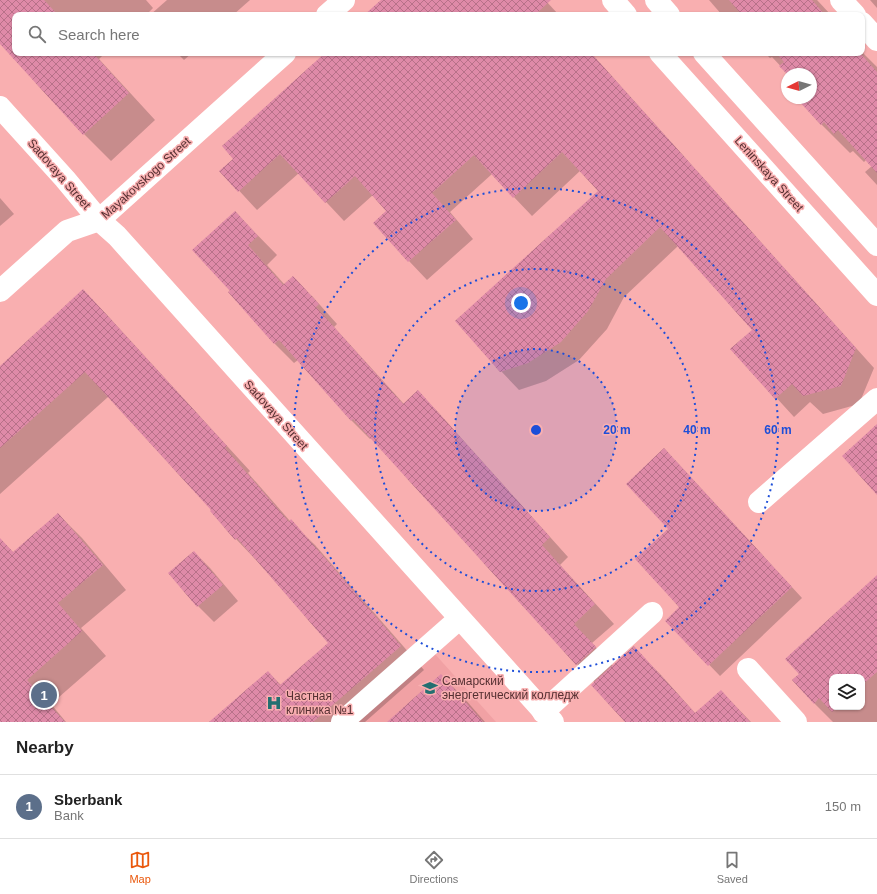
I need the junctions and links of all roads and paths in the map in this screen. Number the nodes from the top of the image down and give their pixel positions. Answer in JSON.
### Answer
{"nodes":[{"id":1,"x":344,"y":0,"type":"edge"},
{"id":2,"x":613,"y":0,"type":"edge"},
{"id":3,"x":656,"y":0,"type":"edge"},
{"id":4,"x":841,"y":0,"type":"edge"},
{"id":5,"x":330,"y":12,"type":"edge"},
{"id":6,"x":623,"y":12,"type":"edge"},
{"id":7,"x":666,"y":12,"type":"edge"},
{"id":8,"x":852,"y":12,"type":"edge"},
{"id":9,"x":865,"y":26,"type":"edge"},
{"id":10,"x":877,"y":40,"type":"edge"},
{"id":11,"x":282,"y":56,"type":"edge"},
{"id":12,"x":663,"y":56,"type":"edge"},
{"id":13,"x":707,"y":56,"type":"edge"},
{"id":14,"x":0,"y":107,"type":"edge"},
{"id":15,"x":100,"y":220,"type":"junction"},
{"id":16,"x":877,"y":245,"type":"edge"},
{"id":17,"x":0,"y":291,"type":"edge"},
{"id":18,"x":877,"y":295,"type":"edge"},
{"id":19,"x":877,"y":399,"type":"edge"},
{"id":20,"x":759,"y":502,"type":"dead end"},
{"id":21,"x":652,"y":613,"type":"dead end"},
{"id":22,"x":459,"y":619,"type":"junction"},
{"id":23,"x":748,"y":669,"type":"dead end"},
{"id":24,"x":548,"y":717,"type":"edge"},
{"id":25,"x":342,"y":722,"type":"edge"},
{"id":26,"x":796,"y":722,"type":"edge"}],
"edges":[{"from":1,"to":5,"type":"street"},
{"from":2,"to":6,"type":"street"},
{"from":3,"to":7,"type":"street"},
{"from":4,"to":8,"type":"street"},
{"from":9,"to":10,"type":"street"},
{"from":11,"to":15,"type":"street","name":"Mayakovskogo Street"},
{"from":12,"to":18,"type":"street","name":"Leninskaya Street"},
{"from":13,"to":16,"type":"street"},
{"from":14,"to":15,"type":"street","name":"Sadovaya Street"},
{"from":15,"to":17,"type":"street","name":"Mayakovskogo Street"},
{"from":15,"to":22,"type":"street","name":"Sadovaya Street"},
{"from":19,"to":20,"type":"street"},
{"from":21,"to":24,"type":"street"},
{"from":22,"to":24,"type":"street","name":"Sadovaya Street"},
{"from":22,"to":25,"type":"street"},
{"from":23,"to":26,"type":"street"}]}
